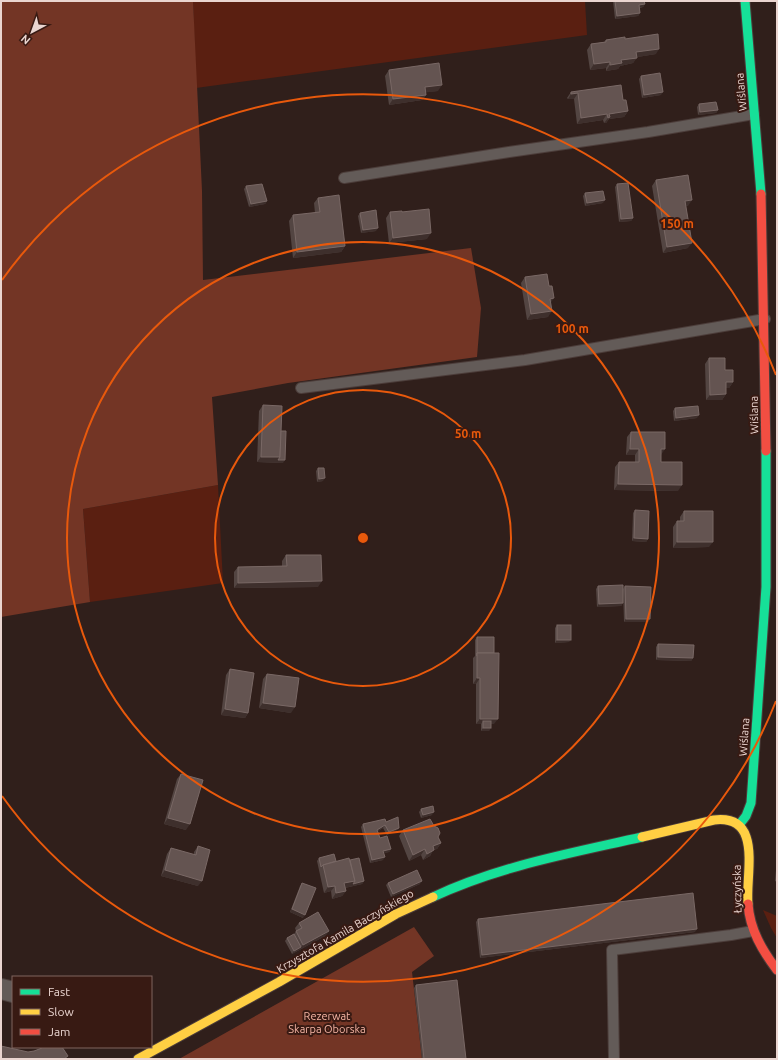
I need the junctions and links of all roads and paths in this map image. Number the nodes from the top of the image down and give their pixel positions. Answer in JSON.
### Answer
{"nodes":[{"id":1,"x":745,"y":1,"type":"edge"},
{"id":2,"x":754,"y":114,"type":"junction"},
{"id":3,"x":344,"y":178,"type":"dead end"},
{"id":4,"x":765,"y":319,"type":"junction"},
{"id":5,"x":301,"y":388,"type":"dead end"},
{"id":6,"x":739,"y":825,"type":"junction"},
{"id":7,"x":753,"y":931,"type":"junction"},
{"id":8,"x":777,"y":970,"type":"edge"},
{"id":9,"x":1,"y":989,"type":"edge"},
{"id":10,"x":12,"y":992,"type":"edge"},
{"id":11,"x":155,"y":1043,"type":"edge"},
{"id":12,"x":150,"y":1048,"type":"edge"},
{"id":13,"x":138,"y":1059,"type":"edge"},
{"id":14,"x":614,"y":1059,"type":"edge"}],
"edges":[{"from":1,"to":2,"type":"street","name":"Wiślana"},
{"from":2,"to":3,"type":"lane"},
{"from":2,"to":4,"type":"street","name":"Wiślana"},
{"from":4,"to":5,"type":"lane"},
{"from":4,"to":6,"type":"street","name":"Wiślana"},
{"from":6,"to":7,"type":"street","name":"Łyczyńska"},
{"from":6,"to":11,"type":"street","name":"Krzysztofa Kamila Baczyńskiego"},
{"from":7,"to":8,"type":"street","name":"Łyczyńska"},
{"from":7,"to":14,"type":"lane"},
{"from":9,"to":10,"type":"street"},
{"from":12,"to":13,"type":"street","name":"Krzysztofa Kamila Baczyńskiego"}]}
